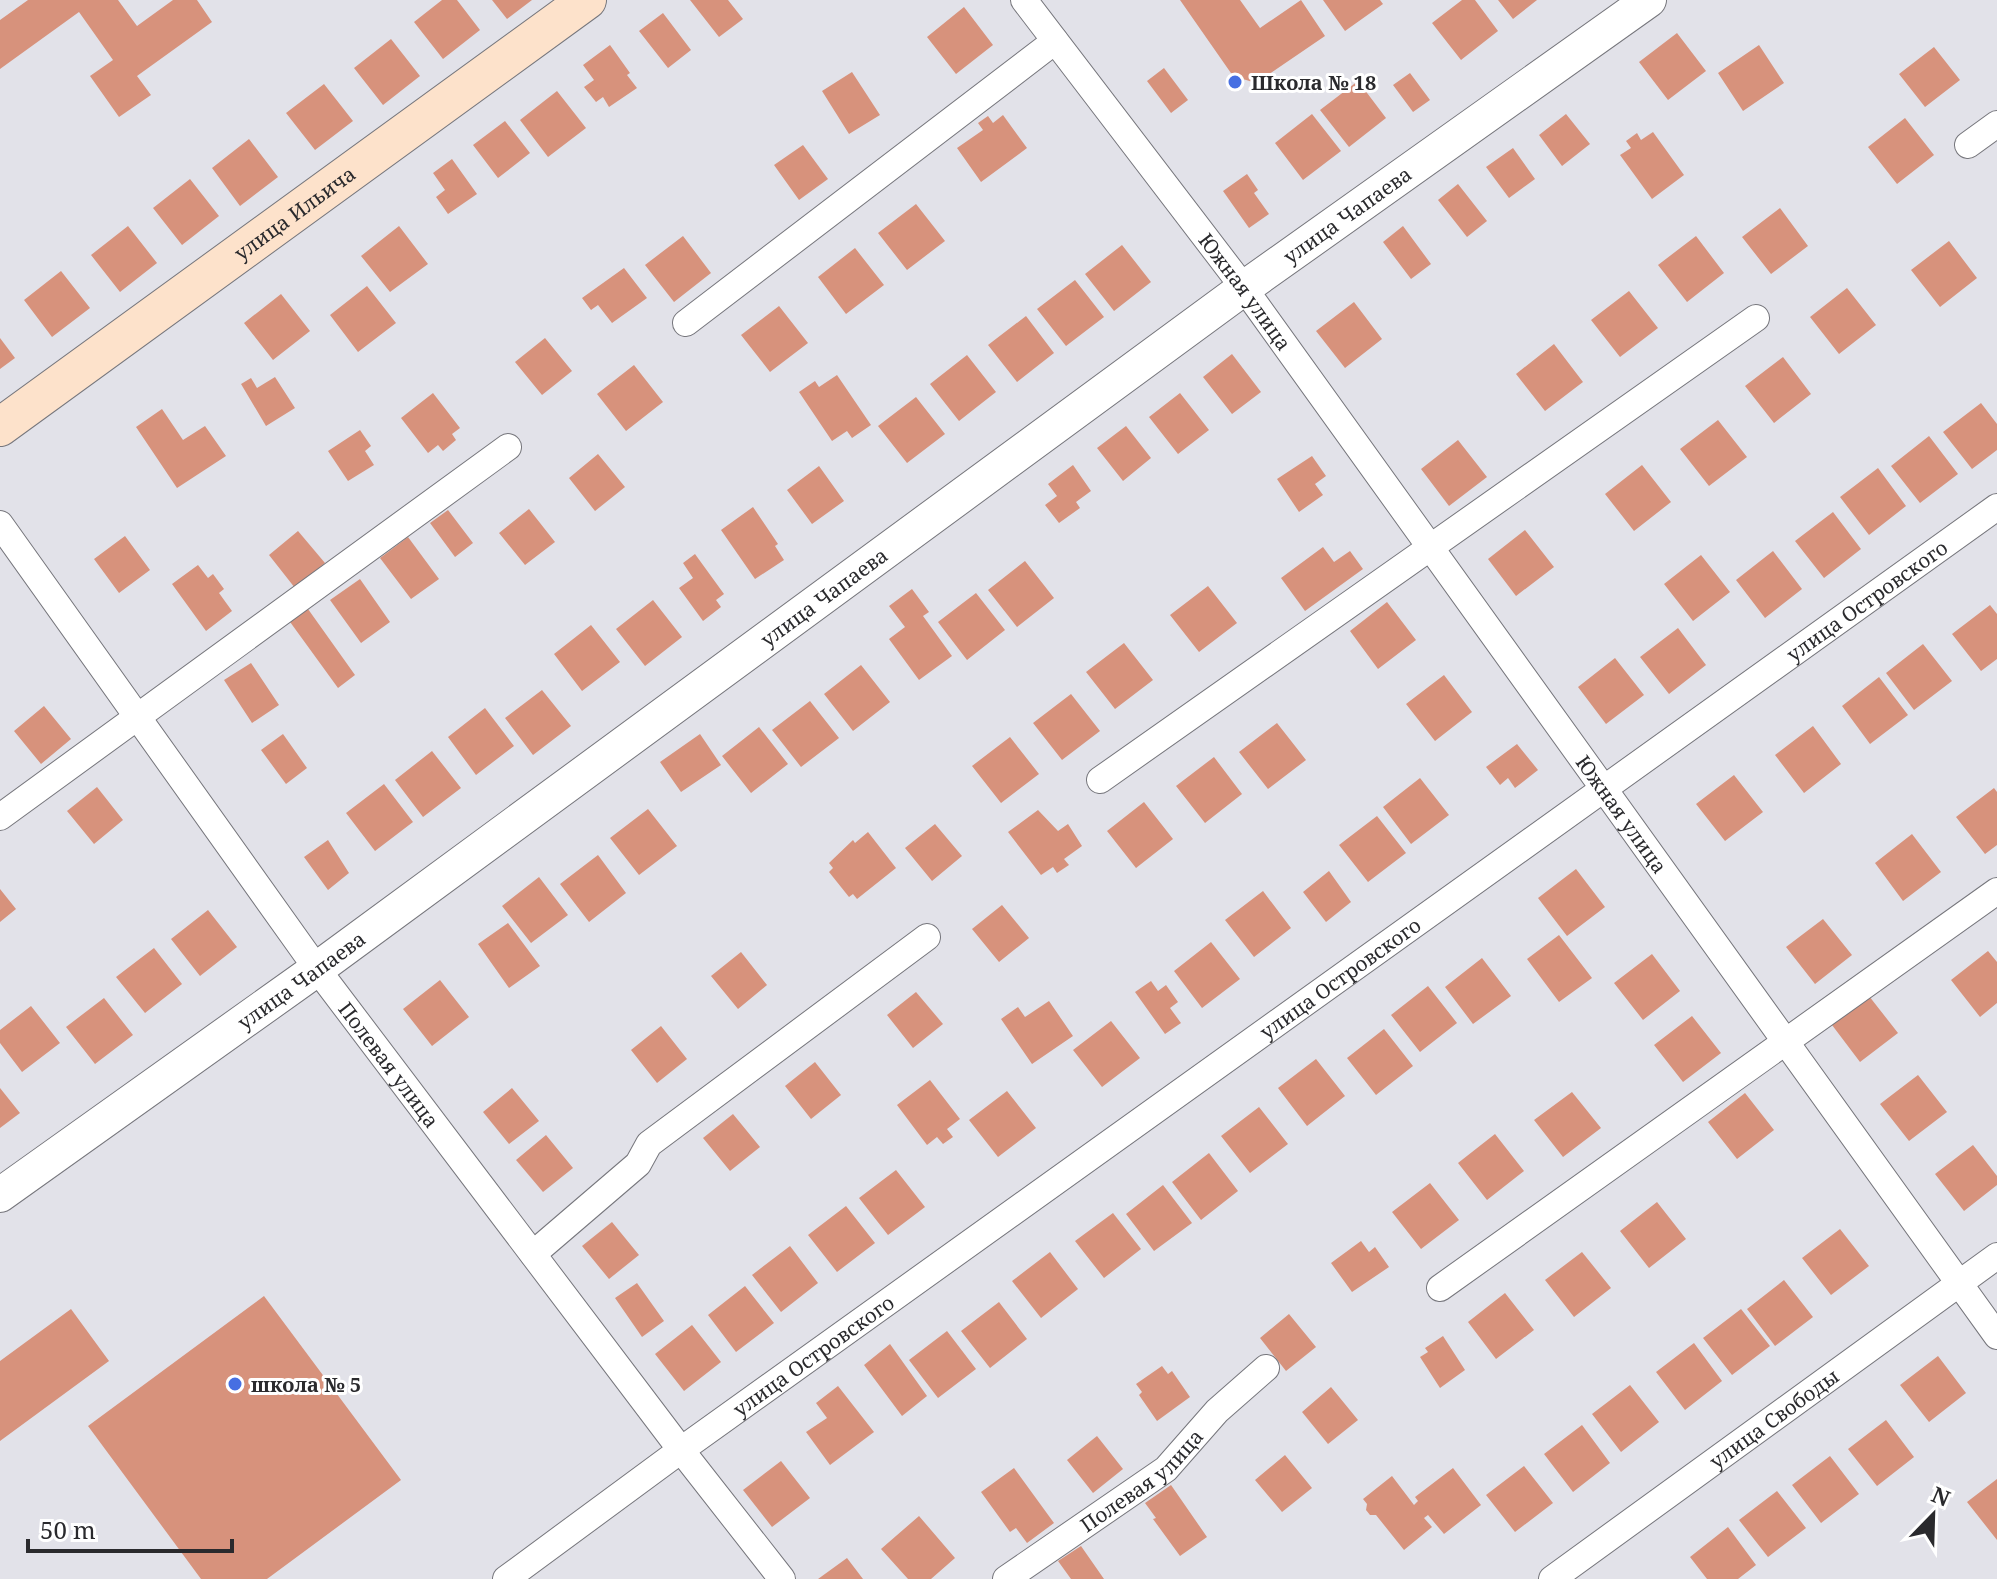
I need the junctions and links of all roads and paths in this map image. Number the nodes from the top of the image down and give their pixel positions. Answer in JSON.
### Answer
{"nodes":[{"id":1,"x":587,"y":0,"type":"edge"},
{"id":2,"x":1024,"y":0,"type":"edge"},
{"id":3,"x":1649,"y":0,"type":"edge"},
{"id":4,"x":1055,"y":41,"type":"junction"},
{"id":5,"x":1997,"y":124,"type":"edge"},
{"id":6,"x":1968,"y":145,"type":"dead end"},
{"id":7,"x":1244,"y":288,"type":"junction"},
{"id":8,"x":1756,"y":318,"type":"dead end"},
{"id":9,"x":686,"y":323,"type":"dead end"},
{"id":10,"x":0,"y":427,"type":"edge"},
{"id":11,"x":508,"y":447,"type":"dead end"},
{"id":12,"x":1997,"y":507,"type":"edge"},
{"id":13,"x":0,"y":524,"type":"edge"},
{"id":14,"x":1430,"y":548,"type":"junction"},
{"id":15,"x":137,"y":717,"type":"junction"},
{"id":16,"x":1100,"y":780,"type":"dead end"},
{"id":17,"x":1603,"y":790,"type":"junction"},
{"id":18,"x":0,"y":817,"type":"edge"},
{"id":19,"x":1997,"y":891,"type":"edge"},
{"id":20,"x":927,"y":937,"type":"dead end"},
{"id":21,"x":317,"y":969,"type":"junction"},
{"id":22,"x":1785,"y":1043,"type":"junction"},
{"id":23,"x":0,"y":1195,"type":"edge"},
{"id":24,"x":533,"y":1254,"type":"junction"},
{"id":25,"x":1997,"y":1256,"type":"edge"},
{"id":26,"x":1958,"y":1284,"type":"junction"},
{"id":27,"x":1440,"y":1288,"type":"dead end"},
{"id":28,"x":1997,"y":1336,"type":"edge"},
{"id":29,"x":1266,"y":1368,"type":"dead end"},
{"id":30,"x":681,"y":1450,"type":"junction"},
{"id":31,"x":506,"y":1579,"type":"edge"},
{"id":32,"x":782,"y":1579,"type":"edge"},
{"id":33,"x":1006,"y":1579,"type":"edge"},
{"id":34,"x":1552,"y":1579,"type":"edge"}],
"edges":[{"from":1,"to":10,"type":"main road","name":"улица Ильича"},
{"from":2,"to":4,"type":"street","name":"Южная улица"},
{"from":3,"to":7,"type":"street","name":"улица Чапаева"},
{"from":4,"to":7,"type":"street","name":"Южная улица"},
{"from":4,"to":9,"type":"street"},
{"from":5,"to":6,"type":"street"},
{"from":7,"to":14,"type":"street","name":"Южная улица"},
{"from":7,"to":21,"type":"street","name":"улица Чапаева"},
{"from":8,"to":14,"type":"street"},
{"from":11,"to":15,"type":"street"},
{"from":12,"to":17,"type":"street","name":"улица Островского"},
{"from":13,"to":15,"type":"street","name":"Полевая улица"},
{"from":14,"to":16,"type":"street"},
{"from":14,"to":17,"type":"street","name":"Южная улица"},
{"from":15,"to":18,"type":"street"},
{"from":15,"to":21,"type":"street","name":"Полевая улица"},
{"from":17,"to":22,"type":"street","name":"Южная улица"},
{"from":17,"to":30,"type":"street","name":"улица Островского"},
{"from":19,"to":22,"type":"street"},
{"from":20,"to":24,"type":"street"},
{"from":21,"to":23,"type":"street","name":"улица Чапаева"},
{"from":21,"to":24,"type":"street","name":"Полевая улица"},
{"from":22,"to":26,"type":"street","name":"Южная улица"},
{"from":22,"to":27,"type":"street"},
{"from":24,"to":30,"type":"street","name":"Полевая улица"},
{"from":25,"to":26,"type":"street","name":"улица Свободы"},
{"from":26,"to":28,"type":"street","name":"Южная улица"},
{"from":26,"to":34,"type":"street","name":"улица Свободы"},
{"from":29,"to":33,"type":"street","name":"Полевая улица"},
{"from":30,"to":31,"type":"street"},
{"from":30,"to":32,"type":"street","name":"Полевая улица"}]}
